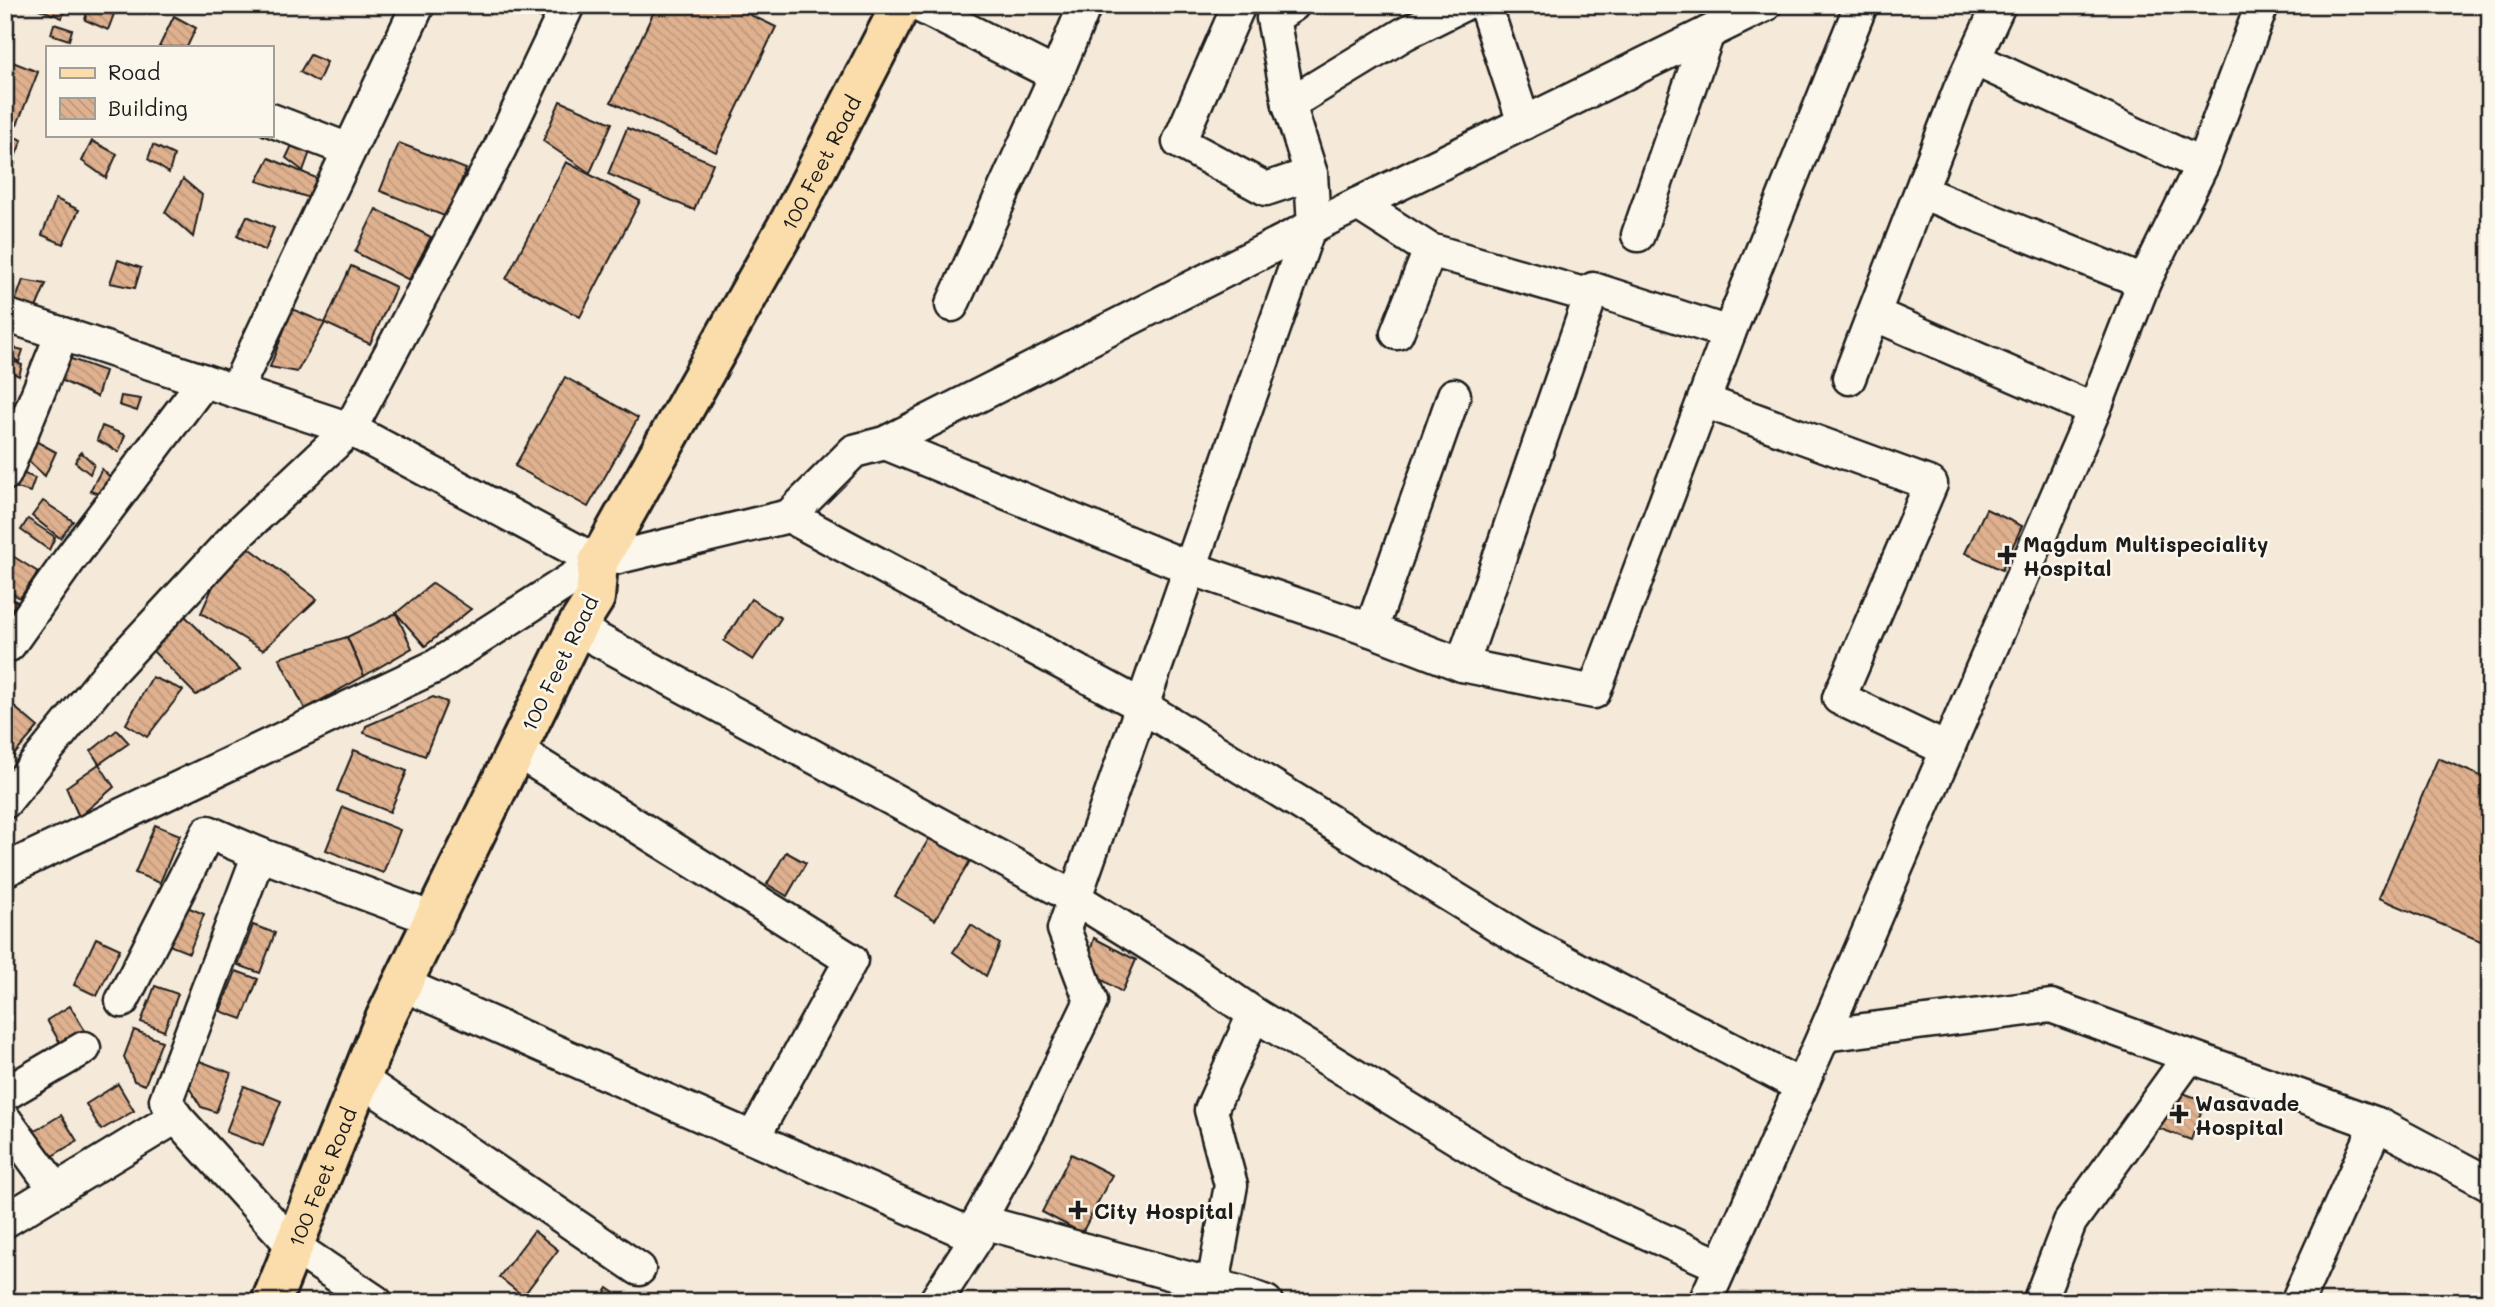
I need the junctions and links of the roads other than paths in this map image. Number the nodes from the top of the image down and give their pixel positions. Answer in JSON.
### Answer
{"nodes":[{"id":1,"x":418,"y":5,"type":"edge"},
{"id":2,"x":568,"y":5,"type":"edge"},
{"id":3,"x":901,"y":5,"type":"edge"},
{"id":4,"x":918,"y":5,"type":"edge"},
{"id":5,"x":1085,"y":5,"type":"edge"},
{"id":6,"x":1239,"y":5,"type":"edge"},
{"id":7,"x":1462,"y":5,"type":"edge"},
{"id":8,"x":1485,"y":5,"type":"edge"},
{"id":9,"x":1765,"y":5,"type":"edge"},
{"id":10,"x":1861,"y":5,"type":"edge"},
{"id":11,"x":1999,"y":5,"type":"edge"},
{"id":12,"x":1273,"y":8,"type":"edge"},
{"id":13,"x":2255,"y":9,"type":"edge"},
{"id":14,"x":1707,"y":33,"type":"junction"},
{"id":15,"x":1974,"y":59,"type":"junction"},
{"id":16,"x":1056,"y":75,"type":"junction"},
{"id":17,"x":1289,"y":104,"type":"junction"},
{"id":18,"x":273,"y":121,"type":"edge"},
{"id":19,"x":1524,"y":123,"type":"junction"},
{"id":20,"x":349,"y":150,"type":"junction"},
{"id":21,"x":2202,"y":165,"type":"junction"},
{"id":22,"x":1311,"y":174,"type":"junction"},
{"id":23,"x":1266,"y":189,"type":"junction"},
{"id":24,"x":1921,"y":191,"type":"junction"},
{"id":25,"x":1358,"y":204,"type":"junction"},
{"id":26,"x":1311,"y":227,"type":"junction"},
{"id":27,"x":1638,"y":235,"type":"dead end"},
{"id":28,"x":1430,"y":250,"type":"junction"},
{"id":29,"x":2144,"y":282,"type":"junction"},
{"id":30,"x":1590,"y":296,"type":"junction"},
{"id":31,"x":952,"y":305,"type":"dead end"},
{"id":32,"x":1874,"y":314,"type":"junction"},
{"id":33,"x":5,"y":315,"type":"edge"},
{"id":34,"x":1396,"y":333,"type":"dead end"},
{"id":35,"x":1729,"y":333,"type":"junction"},
{"id":36,"x":62,"y":334,"type":"junction"},
{"id":37,"x":1849,"y":378,"type":"dead end"},
{"id":38,"x":204,"y":381,"type":"junction"},
{"id":39,"x":236,"y":390,"type":"junction"},
{"id":40,"x":1454,"y":395,"type":"dead end"},
{"id":41,"x":1704,"y":401,"type":"junction"},
{"id":42,"x":2094,"y":410,"type":"junction"},
{"id":43,"x":350,"y":429,"type":"junction"},
{"id":44,"x":886,"y":443,"type":"junction"},
{"id":45,"x":5,"y":474,"type":"edge"},
{"id":46,"x":789,"y":516,"type":"junction"},
{"id":47,"x":598,"y":562,"type":"junction"},
{"id":48,"x":1190,"y":568,"type":"junction"},
{"id":49,"x":576,"y":628,"type":"junction"},
{"id":50,"x":1371,"y":630,"type":"junction"},
{"id":51,"x":5,"y":642,"type":"edge"},
{"id":52,"x":1462,"y":664,"type":"junction"},
{"id":53,"x":1142,"y":706,"type":"junction"},
{"id":54,"x":1948,"y":750,"type":"junction"},
{"id":55,"x":517,"y":751,"type":"junction"},
{"id":56,"x":5,"y":802,"type":"edge"},
{"id":57,"x":259,"y":853,"type":"junction"},
{"id":58,"x":5,"y":870,"type":"edge"},
{"id":59,"x":1075,"y":898,"type":"junction"},
{"id":60,"x":433,"y":919,"type":"junction"},
{"id":61,"x":402,"y":984,"type":"junction"},
{"id":62,"x":122,"y":1001,"type":"dead end"},
{"id":63,"x":1254,"y":1014,"type":"junction"},
{"id":64,"x":1824,"y":1035,"type":"junction"},
{"id":65,"x":84,"y":1048,"type":"dead end"},
{"id":66,"x":2189,"y":1057,"type":"junction"},
{"id":67,"x":360,"y":1079,"type":"junction"},
{"id":68,"x":1801,"y":1086,"type":"junction"},
{"id":69,"x":5,"y":1094,"type":"edge"},
{"id":70,"x":176,"y":1117,"type":"junction"},
{"id":71,"x":5,"y":1120,"type":"edge"},
{"id":72,"x":2377,"y":1124,"type":"junction"},
{"id":73,"x":753,"y":1138,"type":"junction"},
{"id":74,"x":2490,"y":1184,"type":"edge"},
{"id":75,"x":56,"y":1190,"type":"junction"},
{"id":76,"x":5,"y":1221,"type":"edge"},
{"id":77,"x":978,"y":1229,"type":"junction"},
{"id":78,"x":293,"y":1246,"type":"junction"},
{"id":79,"x":1721,"y":1266,"type":"junction"},
{"id":80,"x":639,"y":1269,"type":"dead end"},
{"id":81,"x":1208,"y":1294,"type":"edge"},
{"id":82,"x":271,"y":1302,"type":"edge"},
{"id":83,"x":376,"y":1302,"type":"edge"},
{"id":84,"x":935,"y":1302,"type":"edge"},
{"id":85,"x":1266,"y":1302,"type":"edge"},
{"id":86,"x":1705,"y":1302,"type":"edge"},
{"id":87,"x":2039,"y":1302,"type":"edge"},
{"id":88,"x":2297,"y":1302,"type":"edge"}],
"edges":[{"from":1,"to":20,"type":"street"},
{"from":2,"to":43,"type":"street"},
{"from":3,"to":47,"type":"main road","name":"100 Feet Road"},
{"from":4,"to":16,"type":"street"},
{"from":5,"to":16,"type":"street"},
{"from":6,"to":23,"type":"street"},
{"from":7,"to":17,"type":"street"},
{"from":8,"to":19,"type":"street"},
{"from":9,"to":14,"type":"street"},
{"from":10,"to":35,"type":"street"},
{"from":11,"to":15,"type":"street"},
{"from":12,"to":17,"type":"street"},
{"from":13,"to":21,"type":"street"},
{"from":14,"to":19,"type":"street"},
{"from":14,"to":27,"type":"street"},
{"from":15,"to":21,"type":"street"},
{"from":15,"to":24,"type":"street"},
{"from":16,"to":31,"type":"street"},
{"from":17,"to":22,"type":"street"},
{"from":18,"to":20,"type":"street"},
{"from":19,"to":25,"type":"street"},
{"from":20,"to":39,"type":"street"},
{"from":21,"to":29,"type":"street"},
{"from":22,"to":23,"type":"street"},
{"from":22,"to":26,"type":"street"},
{"from":23,"to":26,"type":"street"},
{"from":24,"to":29,"type":"street"},
{"from":24,"to":32,"type":"street"},
{"from":25,"to":26,"type":"street"},
{"from":25,"to":28,"type":"street"},
{"from":26,"to":44,"type":"street"},
{"from":26,"to":48,"type":"street"},
{"from":28,"to":30,"type":"street"},
{"from":28,"to":34,"type":"street"},
{"from":29,"to":42,"type":"street"},
{"from":30,"to":35,"type":"street"},
{"from":30,"to":52,"type":"street"},
{"from":32,"to":37,"type":"street"},
{"from":32,"to":42,"type":"street"},
{"from":33,"to":36,"type":"street"},
{"from":35,"to":41,"type":"street"},
{"from":36,"to":38,"type":"street"},
{"from":36,"to":45,"type":"street"},
{"from":38,"to":39,"type":"street"},
{"from":38,"to":51,"type":"street"},
{"from":39,"to":43,"type":"street"},
{"from":40,"to":50,"type":"street"},
{"from":41,"to":52,"type":"street"},
{"from":41,"to":54,"type":"street"},
{"from":42,"to":54,"type":"street"},
{"from":43,"to":47,"type":"street"},
{"from":43,"to":56,"type":"street"},
{"from":44,"to":46,"type":"street"},
{"from":44,"to":48,"type":"street"},
{"from":46,"to":47,"type":"street"},
{"from":46,"to":53,"type":"street"},
{"from":47,"to":49,"type":"main road","name":"100 Feet Road"},
{"from":47,"to":58,"type":"street"},
{"from":48,"to":50,"type":"street"},
{"from":48,"to":53,"type":"street"},
{"from":49,"to":55,"type":"main road","name":"100 Feet Road"},
{"from":49,"to":59,"type":"street"},
{"from":50,"to":52,"type":"street"},
{"from":53,"to":59,"type":"street"},
{"from":53,"to":68,"type":"street"},
{"from":54,"to":64,"type":"street"},
{"from":55,"to":60,"type":"main road","name":"100 Feet Road"},
{"from":55,"to":73,"type":"street"},
{"from":57,"to":60,"type":"street"},
{"from":57,"to":62,"type":"street"},
{"from":57,"to":70,"type":"street"},
{"from":59,"to":63,"type":"street"},
{"from":59,"to":77,"type":"street"},
{"from":60,"to":61,"type":"main road","name":"100 Feet Road"},
{"from":61,"to":67,"type":"main road","name":"100 Feet Road"},
{"from":61,"to":73,"type":"street"},
{"from":63,"to":79,"type":"street"},
{"from":63,"to":81,"type":"street"},
{"from":64,"to":66,"type":"street"},
{"from":64,"to":68,"type":"street"},
{"from":65,"to":69,"type":"street"},
{"from":66,"to":72,"type":"street"},
{"from":66,"to":87,"type":"street"},
{"from":67,"to":78,"type":"main road","name":"100 Feet Road"},
{"from":67,"to":80,"type":"street"},
{"from":68,"to":79,"type":"street"},
{"from":70,"to":75,"type":"street"},
{"from":70,"to":78,"type":"street"},
{"from":71,"to":75,"type":"street"},
{"from":72,"to":74,"type":"street"},
{"from":72,"to":88,"type":"street"},
{"from":73,"to":77,"type":"street"},
{"from":75,"to":76,"type":"street"},
{"from":77,"to":81,"type":"street"},
{"from":77,"to":84,"type":"street"},
{"from":78,"to":82,"type":"main road","name":"100 Feet Road"},
{"from":78,"to":83,"type":"street"},
{"from":79,"to":86,"type":"street"},
{"from":81,"to":85,"type":"street"}]}
